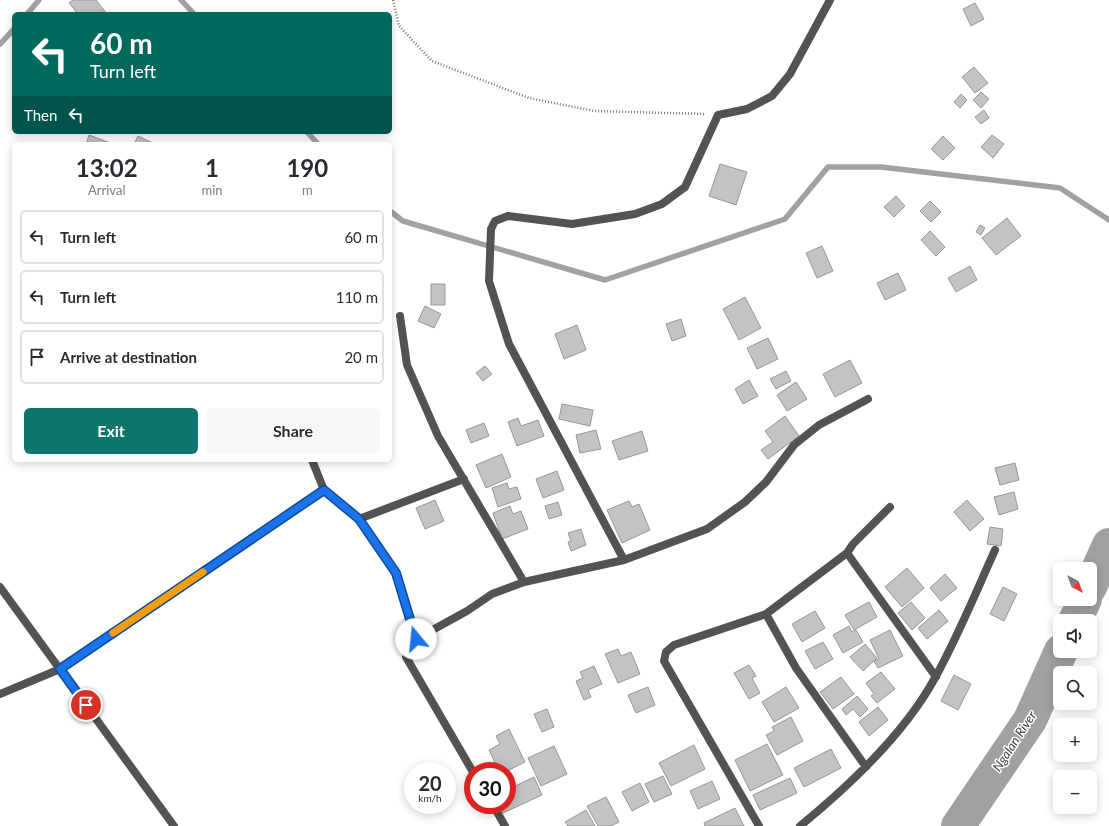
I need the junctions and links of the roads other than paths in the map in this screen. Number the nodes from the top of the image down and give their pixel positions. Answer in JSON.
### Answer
{"nodes":[{"id":1,"x":830,"y":0,"type":"edge"},
{"id":2,"x":400,"y":316,"type":"dead end"},
{"id":3,"x":868,"y":399,"type":"dead end"},
{"id":4,"x":313,"y":462,"type":"edge"},
{"id":5,"x":464,"y":479,"type":"junction"},
{"id":6,"x":324,"y":490,"type":"junction"},
{"id":7,"x":890,"y":507,"type":"dead end"},
{"id":8,"x":359,"y":519,"type":"junction"},
{"id":9,"x":995,"y":550,"type":"dead end"},
{"id":10,"x":847,"y":553,"type":"junction"},
{"id":11,"x":624,"y":560,"type":"junction"},
{"id":12,"x":524,"y":582,"type":"junction"},
{"id":13,"x":0,"y":587,"type":"edge"},
{"id":14,"x":766,"y":614,"type":"junction"},
{"id":15,"x":416,"y":639,"type":"junction"},
{"id":16,"x":60,"y":669,"type":"junction"},
{"id":17,"x":936,"y":677,"type":"junction"},
{"id":18,"x":0,"y":694,"type":"edge"},
{"id":19,"x":467,"y":762,"type":"edge"},
{"id":20,"x":866,"y":767,"type":"junction"},
{"id":21,"x":498,"y":814,"type":"edge"},
{"id":22,"x":174,"y":826,"type":"edge"},
{"id":23,"x":505,"y":826,"type":"edge"},
{"id":24,"x":759,"y":826,"type":"edge"},
{"id":25,"x":800,"y":826,"type":"edge"}],
"edges":[{"from":1,"to":11,"type":"street"},
{"from":2,"to":5,"type":"street"},
{"from":3,"to":11,"type":"street"},
{"from":4,"to":6,"type":"street"},
{"from":5,"to":8,"type":"street"},
{"from":5,"to":12,"type":"street"},
{"from":6,"to":8,"type":"street"},
{"from":6,"to":16,"type":"street"},
{"from":7,"to":10,"type":"street"},
{"from":8,"to":15,"type":"street"},
{"from":9,"to":17,"type":"street"},
{"from":10,"to":14,"type":"street"},
{"from":10,"to":17,"type":"street"},
{"from":11,"to":12,"type":"street"},
{"from":12,"to":15,"type":"street"},
{"from":13,"to":16,"type":"street"},
{"from":14,"to":20,"type":"street"},
{"from":14,"to":24,"type":"street"},
{"from":15,"to":19,"type":"street"},
{"from":16,"to":18,"type":"street"},
{"from":16,"to":22,"type":"street"},
{"from":17,"to":20,"type":"street"},
{"from":20,"to":25,"type":"street"},
{"from":21,"to":23,"type":"street"}]}
